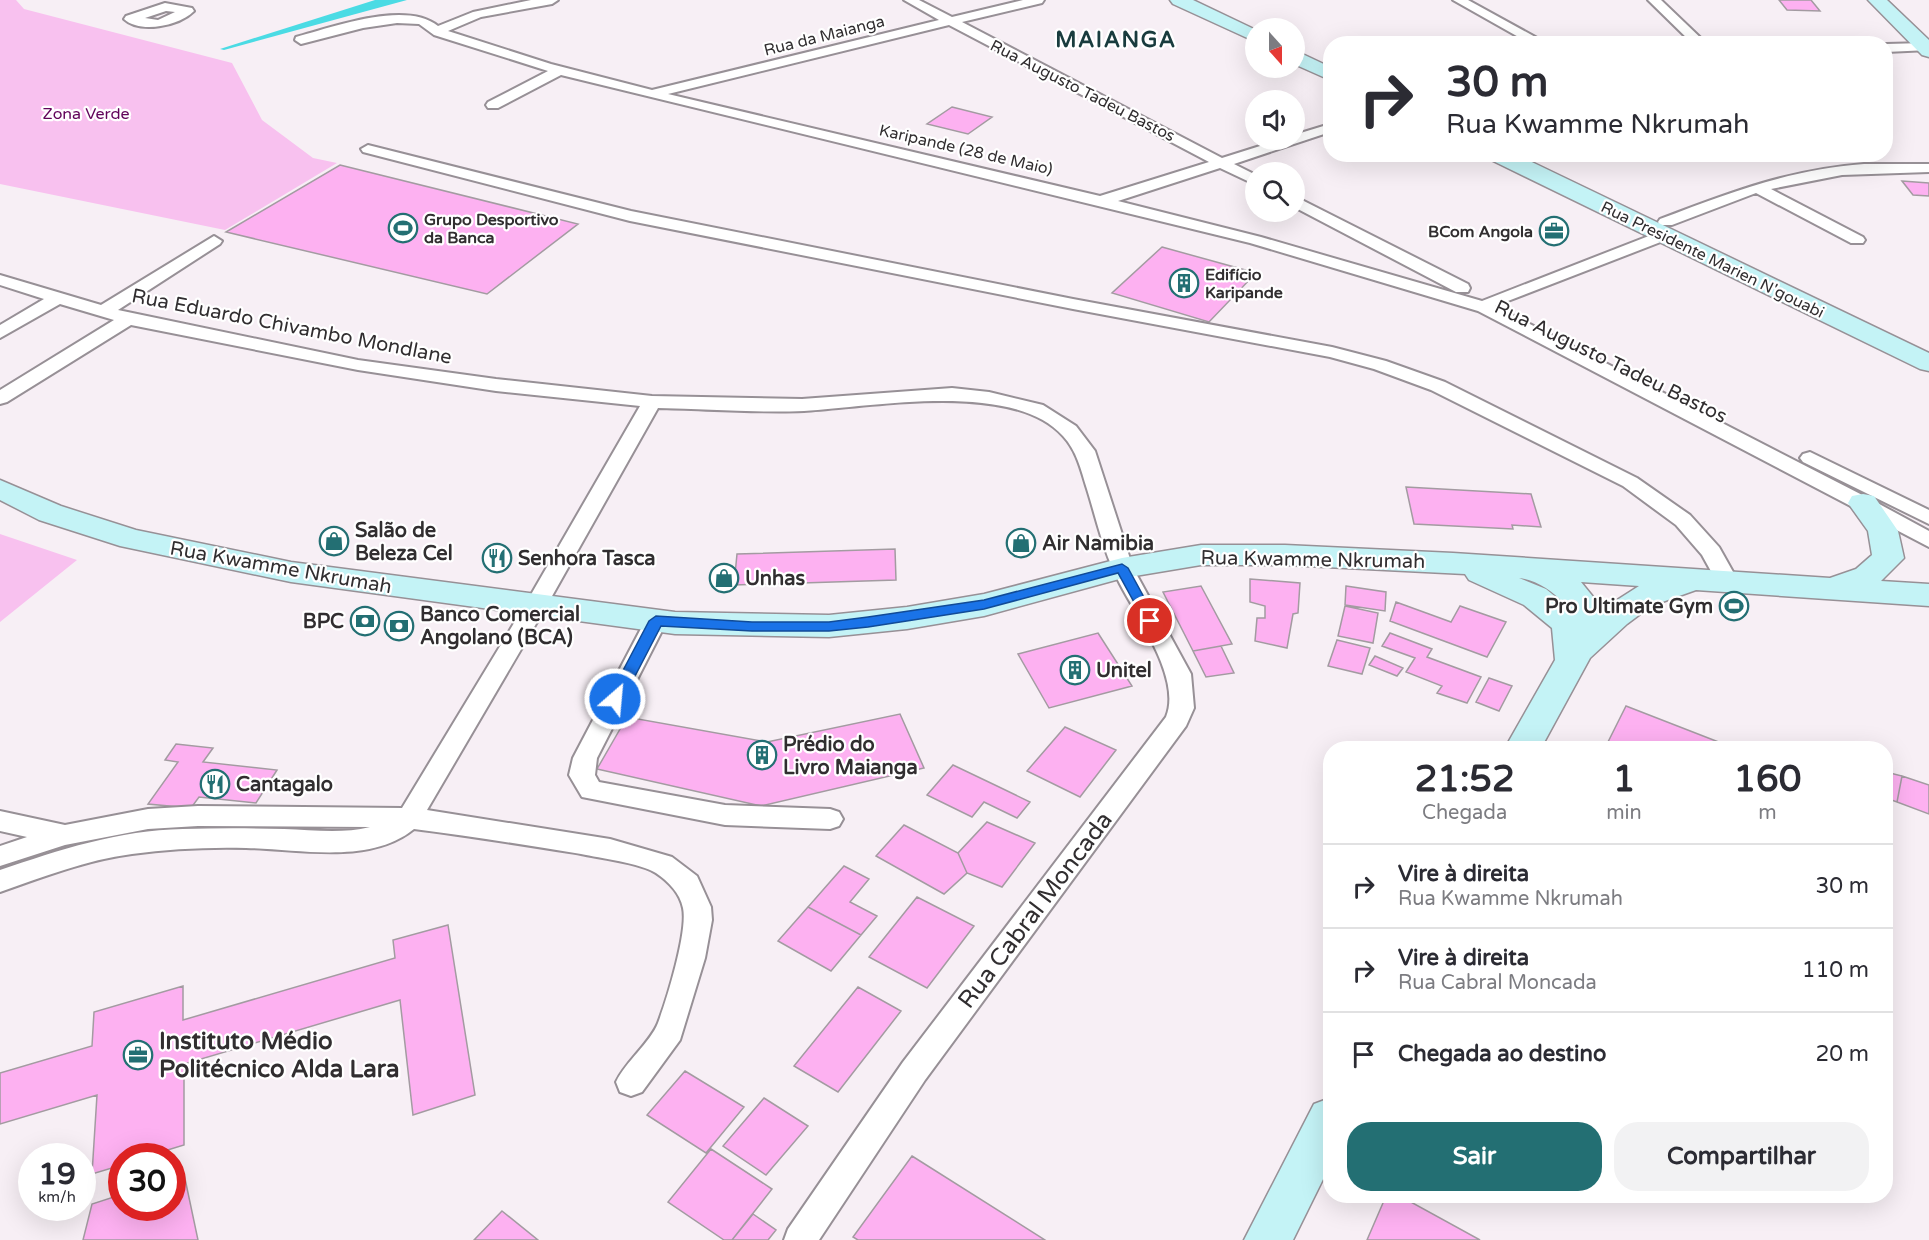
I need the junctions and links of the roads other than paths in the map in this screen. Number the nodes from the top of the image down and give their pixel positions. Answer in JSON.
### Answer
{"nodes":[{"id":1,"x":194,"y":0,"type":"edge"},
{"id":2,"x":552,"y":0,"type":"edge"},
{"id":3,"x":910,"y":0,"type":"edge"},
{"id":4,"x":1038,"y":0,"type":"edge"},
{"id":5,"x":1179,"y":0,"type":"edge"},
{"id":6,"x":1200,"y":0,"type":"edge"},
{"id":7,"x":1459,"y":0,"type":"edge"},
{"id":8,"x":1654,"y":0,"type":"edge"},
{"id":9,"x":1877,"y":0,"type":"edge"},
{"id":10,"x":177,"y":8,"type":"dead end"},
{"id":11,"x":949,"y":21,"type":"junction"},
{"id":12,"x":1245,"y":21,"type":"edge"},
{"id":13,"x":438,"y":32,"type":"junction"},
{"id":14,"x":1245,"y":32,"type":"edge"},
{"id":15,"x":1527,"y":36,"type":"edge"},
{"id":16,"x":1692,"y":36,"type":"edge"},
{"id":17,"x":301,"y":40,"type":"dead end"},
{"id":18,"x":1893,"y":48,"type":"edge"},
{"id":19,"x":1927,"y":49,"type":"edge"},
{"id":20,"x":1305,"y":50,"type":"edge"},
{"id":21,"x":1323,"y":59,"type":"edge"},
{"id":22,"x":1305,"y":62,"type":"edge"},
{"id":23,"x":560,"y":70,"type":"junction"},
{"id":24,"x":1323,"y":70,"type":"edge"},
{"id":25,"x":653,"y":94,"type":"junction"},
{"id":26,"x":493,"y":105,"type":"dead end"},
{"id":27,"x":1323,"y":130,"type":"edge"},
{"id":28,"x":368,"y":149,"type":"dead end"},
{"id":29,"x":1515,"y":162,"type":"edge"},
{"id":30,"x":1540,"y":162,"type":"edge"},
{"id":31,"x":1224,"y":164,"type":"junction"},
{"id":32,"x":1929,"y":168,"type":"edge"},
{"id":33,"x":1245,"y":175,"type":"edge"},
{"id":34,"x":1758,"y":188,"type":"junction"},
{"id":35,"x":1105,"y":200,"type":"junction"},
{"id":36,"x":1305,"y":207,"type":"edge"},
{"id":37,"x":1666,"y":229,"type":"junction"},
{"id":38,"x":213,"y":240,"type":"dead end"},
{"id":39,"x":1857,"y":240,"type":"dead end"},
{"id":40,"x":1388,"y":251,"type":"junction"},
{"id":41,"x":1340,"y":262,"type":"junction"},
{"id":42,"x":0,"y":280,"type":"edge"},
{"id":43,"x":58,"y":298,"type":"junction"},
{"id":44,"x":1487,"y":305,"type":"junction"},
{"id":45,"x":103,"y":312,"type":"junction"},
{"id":46,"x":129,"y":319,"type":"junction"},
{"id":47,"x":0,"y":333,"type":"edge"},
{"id":48,"x":1929,"y":347,"type":"edge"},
{"id":49,"x":1929,"y":363,"type":"edge"},
{"id":50,"x":0,"y":398,"type":"edge"},
{"id":51,"x":652,"y":402,"type":"junction"},
{"id":52,"x":0,"y":489,"type":"edge"},
{"id":53,"x":1863,"y":503,"type":"junction"},
{"id":54,"x":1929,"y":518,"type":"edge"},
{"id":55,"x":1929,"y":540,"type":"edge"},
{"id":56,"x":1453,"y":563,"type":"junction"},
{"id":57,"x":1122,"y":568,"type":"junction"},
{"id":58,"x":1529,"y":568,"type":"junction"},
{"id":59,"x":1726,"y":579,"type":"junction"},
{"id":60,"x":1833,"y":588,"type":"junction"},
{"id":61,"x":1929,"y":595,"type":"edge"},
{"id":62,"x":536,"y":605,"type":"junction"},
{"id":63,"x":656,"y":621,"type":"junction"},
{"id":64,"x":1571,"y":659,"type":"junction"},
{"id":65,"x":1527,"y":741,"type":"edge"},
{"id":66,"x":410,"y":818,"type":"junction"},
{"id":67,"x":830,"y":819,"type":"dead end"},
{"id":68,"x":0,"y":821,"type":"edge"},
{"id":69,"x":64,"y":835,"type":"junction"},
{"id":70,"x":5,"y":867,"type":"edge"},
{"id":71,"x":631,"y":1082,"type":"dead end"},
{"id":72,"x":1323,"y":1133,"type":"edge"},
{"id":73,"x":800,"y":1240,"type":"edge"},
{"id":74,"x":1268,"y":1240,"type":"edge"}],
"edges":[{"from":1,"to":10,"type":"street"},
{"from":2,"to":13,"type":"street"},
{"from":3,"to":11,"type":"street","name":"Rua Augusto Tadeu Bastos"},
{"from":4,"to":11,"type":"street","name":"Rua da Maianga"},
{"from":5,"to":14,"type":"street"},
{"from":6,"to":12,"type":"street"},
{"from":7,"to":15,"type":"street"},
{"from":8,"to":16,"type":"street"},
{"from":9,"to":19,"type":"street"},
{"from":11,"to":25,"type":"street","name":"Rua da Maianga"},
{"from":11,"to":31,"type":"street","name":"Rua Augusto Tadeu Bastos"},
{"from":13,"to":17,"type":"street","name":"Karipande (28 de Maio)"},
{"from":13,"to":23,"type":"street","name":"Karipande (28 de Maio)"},
{"from":18,"to":19,"type":"street"},
{"from":20,"to":21,"type":"street"},
{"from":22,"to":24,"type":"street"},
{"from":23,"to":25,"type":"street","name":"Karipande (28 de Maio)"},
{"from":23,"to":26,"type":"street"},
{"from":25,"to":35,"type":"street","name":"Karipande (28 de Maio)"},
{"from":27,"to":31,"type":"street"},
{"from":28,"to":59,"type":"street"},
{"from":29,"to":37,"type":"street","name":"Rua Presidente Marien N'gouabi"},
{"from":30,"to":37,"type":"street","name":"Rua Presidente Marien N'gouabi"},
{"from":31,"to":33,"type":"street","name":"Rua Augusto Tadeu Bastos"},
{"from":31,"to":35,"type":"street"},
{"from":32,"to":34,"type":"street"},
{"from":34,"to":37,"type":"street"},
{"from":34,"to":39,"type":"street"},
{"from":35,"to":41,"type":"street","name":"Karipande (28 de Maio)"},
{"from":36,"to":40,"type":"street","name":"Rua Augusto Tadeu Bastos"},
{"from":37,"to":44,"type":"street"},
{"from":37,"to":48,"type":"street","name":"Rua Presidente Marien N'gouabi"},
{"from":37,"to":49,"type":"street","name":"Rua Presidente Marien N'gouabi"},
{"from":38,"to":45,"type":"street"},
{"from":40,"to":41,"type":"street"},
{"from":40,"to":44,"type":"street","name":"Rua Augusto Tadeu Bastos"},
{"from":41,"to":44,"type":"street","name":"Karipande (28 de Maio)"},
{"from":42,"to":43,"type":"street","name":"Rua Eduardo Chivambo Mondlane"},
{"from":43,"to":45,"type":"street","name":"Rua Eduardo Chivambo Mondlane"},
{"from":43,"to":47,"type":"street"},
{"from":44,"to":53,"type":"street","name":"Rua Augusto Tadeu Bastos"},
{"from":44,"to":54,"type":"street","name":"Rua Augusto Tadeu Bastos"},
{"from":45,"to":46,"type":"street","name":"Rua Eduardo Chivambo Mondlane"},
{"from":46,"to":50,"type":"street"},
{"from":46,"to":51,"type":"street","name":"Rua Eduardo Chivambo Mondlane"},
{"from":51,"to":57,"type":"street","name":"Rua Eduardo Chivambo Mondlane"},
{"from":51,"to":62,"type":"street"},
{"from":52,"to":62,"type":"street","name":"Rua Kwamme Nkrumah"},
{"from":53,"to":55,"type":"street","name":"Rua Augusto Tadeu Bastos"},
{"from":53,"to":60,"type":"street"},
{"from":56,"to":57,"type":"street","name":"Rua Kwamme Nkrumah"},
{"from":56,"to":58,"type":"street","name":"Rua Kwamme Nkrumah"},
{"from":56,"to":64,"type":"street"},
{"from":57,"to":63,"type":"street","name":"Rua Kwamme Nkrumah"},
{"from":57,"to":73,"type":"street","name":"Rua Cabral Moncada"},
{"from":58,"to":59,"type":"street","name":"Rua Kwamme Nkrumah"},
{"from":58,"to":64,"type":"street"},
{"from":59,"to":60,"type":"street","name":"Rua Kwamme Nkrumah"},
{"from":59,"to":64,"type":"street"},
{"from":60,"to":61,"type":"street","name":"Rua Kwamme Nkrumah"},
{"from":62,"to":63,"type":"street","name":"Rua Kwamme Nkrumah"},
{"from":62,"to":66,"type":"street"},
{"from":63,"to":67,"type":"street"},
{"from":64,"to":65,"type":"street"},
{"from":66,"to":69,"type":"street"},
{"from":66,"to":70,"type":"street"},
{"from":66,"to":71,"type":"street"},
{"from":68,"to":69,"type":"street"},
{"from":69,"to":70,"type":"street"},
{"from":72,"to":74,"type":"street"}]}
